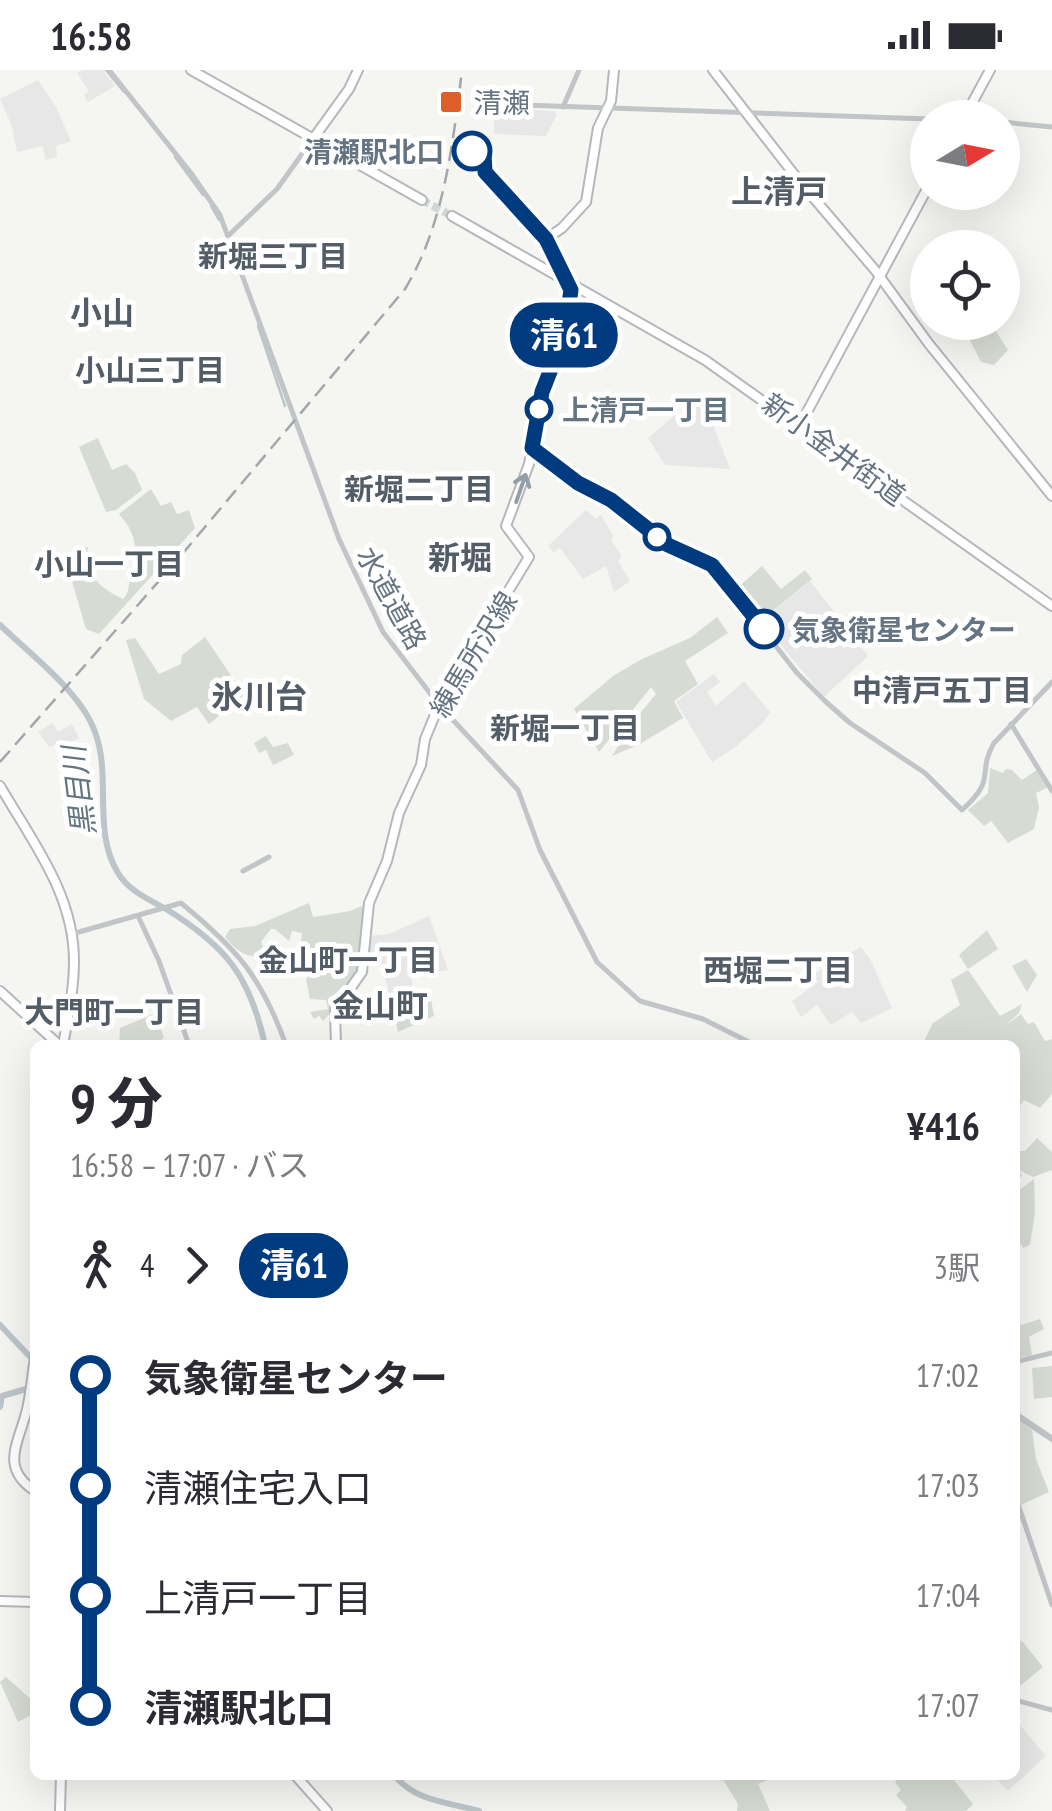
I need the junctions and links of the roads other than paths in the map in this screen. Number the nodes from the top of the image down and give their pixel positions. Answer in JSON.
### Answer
{"nodes":[{"id":1,"x":109,"y":70,"type":"edge"},
{"id":2,"x":191,"y":70,"type":"edge"},
{"id":3,"x":358,"y":70,"type":"edge"},
{"id":4,"x":579,"y":70,"type":"edge"},
{"id":5,"x":614,"y":70,"type":"edge"},
{"id":6,"x":712,"y":70,"type":"edge"},
{"id":7,"x":990,"y":70,"type":"edge"},
{"id":8,"x":974,"y":100,"type":"edge"},
{"id":9,"x":494,"y":104,"type":"dead end"},
{"id":10,"x":562,"y":107,"type":"junction"},
{"id":11,"x":607,"y":108,"type":"junction"},
{"id":12,"x":747,"y":113,"type":"junction"},
{"id":13,"x":910,"y":118,"type":"edge"},
{"id":14,"x":1020,"y":124,"type":"edge"},
{"id":15,"x":1052,"y":127,"type":"edge"},
{"id":16,"x":313,"y":138,"type":"junction"},
{"id":17,"x":484,"y":157,"type":"dead end"},
{"id":18,"x":422,"y":200,"type":"tunnel mouth"},
{"id":19,"x":915,"y":210,"type":"edge"},
{"id":20,"x":452,"y":216,"type":"tunnel mouth"},
{"id":21,"x":229,"y":235,"type":"junction"},
{"id":22,"x":546,"y":239,"type":"junction"},
{"id":23,"x":879,"y":276,"type":"junction"},
{"id":24,"x":570,"y":282,"type":"junction"},
{"id":25,"x":800,"y":425,"type":"junction"},
{"id":26,"x":1051,"y":494,"type":"edge"},
{"id":27,"x":654,"y":535,"type":"dead end"},
{"id":28,"x":1052,"y":606,"type":"edge"},
{"id":29,"x":1052,"y":682,"type":"edge"},
{"id":30,"x":438,"y":705,"type":"junction"},
{"id":31,"x":1011,"y":724,"type":"junction"},
{"id":32,"x":0,"y":786,"type":"edge"},
{"id":33,"x":1052,"y":791,"type":"edge"},
{"id":34,"x":269,"y":857,"type":"dead end"},
{"id":35,"x":242,"y":871,"type":"dead end"},
{"id":36,"x":138,"y":916,"type":"junction"},
{"id":37,"x":72,"y":934,"type":"junction"},
{"id":38,"x":0,"y":991,"type":"edge"},
{"id":39,"x":55,"y":1040,"type":"edge"},
{"id":40,"x":62,"y":1040,"type":"edge"},
{"id":41,"x":187,"y":1040,"type":"edge"},
{"id":42,"x":284,"y":1040,"type":"edge"},
{"id":43,"x":336,"y":1040,"type":"edge"},
{"id":44,"x":745,"y":1040,"type":"edge"},
{"id":45,"x":1052,"y":1353,"type":"edge"},
{"id":46,"x":1020,"y":1361,"type":"edge"},
{"id":47,"x":30,"y":1389,"type":"edge"},
{"id":48,"x":1020,"y":1416,"type":"edge"},
{"id":49,"x":1052,"y":1438,"type":"edge"},
{"id":50,"x":30,"y":1487,"type":"edge"},
{"id":51,"x":1020,"y":1510,"type":"edge"},
{"id":52,"x":0,"y":1601,"type":"edge"},
{"id":53,"x":30,"y":1602,"type":"edge"},
{"id":54,"x":1052,"y":1605,"type":"edge"},
{"id":55,"x":1020,"y":1701,"type":"edge"},
{"id":56,"x":1052,"y":1710,"type":"edge"},
{"id":57,"x":61,"y":1780,"type":"edge"},
{"id":58,"x":299,"y":1780,"type":"edge"},
{"id":59,"x":60,"y":1811,"type":"edge"},
{"id":60,"x":327,"y":1811,"type":"edge"}],
"edges":[{"from":1,"to":21,"type":"street","name":"水道道路"},
{"from":2,"to":16,"type":"main road"},
{"from":3,"to":16,"type":"main road"},
{"from":4,"to":10,"type":"street"},
{"from":5,"to":11,"type":"main road"},
{"from":6,"to":12,"type":"main road"},
{"from":7,"to":8,"type":"main road"},
{"from":9,"to":10,"type":"street"},
{"from":10,"to":11,"type":"street"},
{"from":11,"to":12,"type":"street"},
{"from":11,"to":22,"type":"main road"},
{"from":12,"to":13,"type":"street"},
{"from":12,"to":23,"type":"main road"},
{"from":14,"to":15,"type":"street"},
{"from":16,"to":18,"type":"main road"},
{"from":16,"to":21,"type":"street"},
{"from":17,"to":22,"type":"street"},
{"from":19,"to":23,"type":"main road"},
{"from":20,"to":24,"type":"main road","name":"新小金井街道"},
{"from":21,"to":30,"type":"street","name":"水道道路"},
{"from":22,"to":24,"type":"main road"},
{"from":23,"to":25,"type":"main road"},
{"from":23,"to":26,"type":"main road"},
{"from":24,"to":25,"type":"main road","name":"新小金井街道"},
{"from":30,"to":24,"type":"main road","name":"練馬所沢線","one_way":true},
{"from":25,"to":28,"type":"main road","name":"新小金井街道"},
{"from":27,"to":31,"type":"street"},
{"from":29,"to":31,"type":"street"},
{"from":30,"to":43,"type":"main road","name":"練馬所沢線"},
{"from":30,"to":44,"type":"street","name":"水道道路"},
{"from":31,"to":33,"type":"street"},
{"from":32,"to":37,"type":"main road"},
{"from":34,"to":35,"type":"street"},
{"from":36,"to":37,"type":"street"},
{"from":36,"to":41,"type":"street"},
{"from":36,"to":42,"type":"street"},
{"from":37,"to":40,"type":"main road"},
{"from":38,"to":39,"type":"main road"},
{"from":45,"to":46,"type":"street"},
{"from":47,"to":50,"type":"main road"},
{"from":48,"to":49,"type":"street"},
{"from":51,"to":54,"type":"street"},
{"from":52,"to":53,"type":"main road"},
{"from":55,"to":56,"type":"street"},
{"from":57,"to":59,"type":"main road"},
{"from":58,"to":60,"type":"main road"}]}
